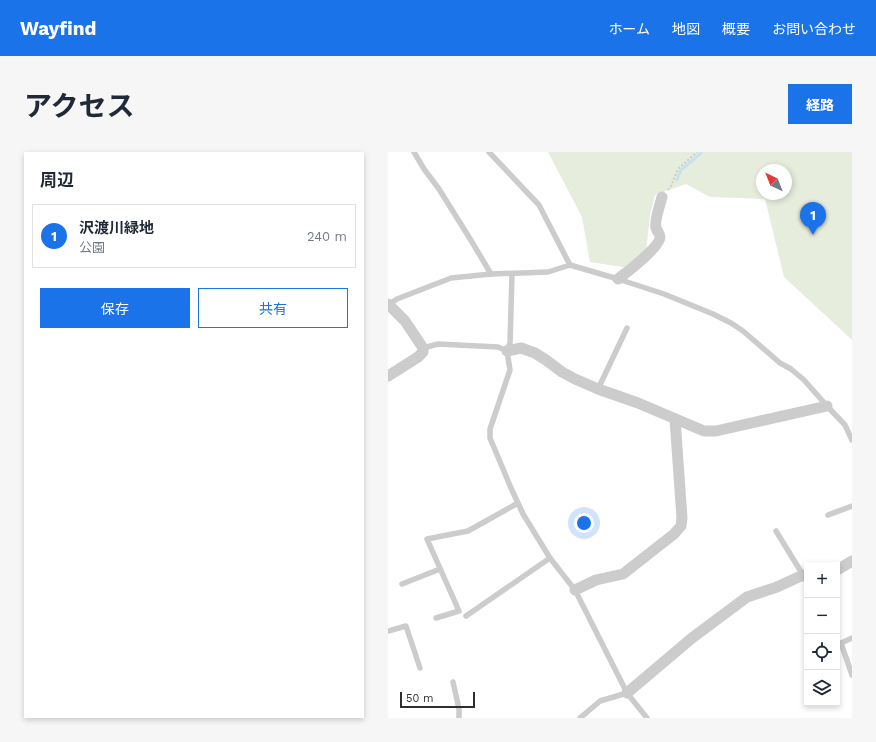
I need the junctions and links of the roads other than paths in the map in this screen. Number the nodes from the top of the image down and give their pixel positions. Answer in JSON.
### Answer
{"nodes":[{"id":1,"x":414,"y":152,"type":"edge"},
{"id":2,"x":489,"y":152,"type":"edge"},
{"id":3,"x":662,"y":197,"type":"road end"},
{"id":4,"x":570,"y":266,"type":"junction"},
{"id":5,"x":491,"y":274,"type":"junction"},
{"id":6,"x":512,"y":274,"type":"junction"},
{"id":7,"x":618,"y":279,"type":"junction"},
{"id":8,"x":388,"y":304,"type":"edge"},
{"id":9,"x":627,"y":328,"type":"dead end"},
{"id":10,"x":423,"y":348,"type":"junction"},
{"id":11,"x":507,"y":350,"type":"junction"},
{"id":12,"x":388,"y":376,"type":"edge"},
{"id":13,"x":598,"y":389,"type":"junction"},
{"id":14,"x":826,"y":406,"type":"junction"},
{"id":15,"x":675,"y":419,"type":"junction"},
{"id":16,"x":852,"y":440,"type":"edge"},
{"id":17,"x":518,"y":503,"type":"junction"},
{"id":18,"x":852,"y":506,"type":"edge"},
{"id":19,"x":828,"y":515,"type":"dead end"},
{"id":20,"x":776,"y":531,"type":"dead end"},
{"id":21,"x":550,"y":558,"type":"junction"},
{"id":22,"x":852,"y":561,"type":"edge"},
{"id":23,"x":840,"y":568,"type":"edge"},
{"id":24,"x":440,"y":569,"type":"junction"},
{"id":25,"x":804,"y":574,"type":"edge"},
{"id":26,"x":804,"y":576,"type":"edge"},
{"id":27,"x":402,"y":584,"type":"dead end"},
{"id":28,"x":575,"y":590,"type":"junction"},
{"id":29,"x":466,"y":616,"type":"dead end"},
{"id":30,"x":436,"y":618,"type":"dead end"},
{"id":31,"x":388,"y":631,"type":"edge"},
{"id":32,"x":852,"y":638,"type":"edge"},
{"id":33,"x":840,"y":644,"type":"edge"},
{"id":34,"x":840,"y":646,"type":"edge"},
{"id":35,"x":420,"y":668,"type":"dead end"},
{"id":36,"x":852,"y":675,"type":"edge"},
{"id":37,"x":453,"y":682,"type":"dead end"},
{"id":38,"x":627,"y":693,"type":"junction"},
{"id":39,"x":459,"y":718,"type":"edge"},
{"id":40,"x":580,"y":718,"type":"edge"},
{"id":41,"x":647,"y":718,"type":"edge"}],
"edges":[{"from":1,"to":5,"type":"lane"},
{"from":2,"to":4,"type":"lane"},
{"from":3,"to":7,"type":"street"},
{"from":4,"to":6,"type":"lane"},
{"from":4,"to":7,"type":"lane"},
{"from":5,"to":6,"type":"lane"},
{"from":5,"to":8,"type":"lane"},
{"from":6,"to":11,"type":"lane"},
{"from":7,"to":14,"type":"lane"},
{"from":8,"to":10,"type":"street"},
{"from":9,"to":13,"type":"lane"},
{"from":10,"to":11,"type":"lane"},
{"from":10,"to":12,"type":"street"},
{"from":11,"to":13,"type":"street"},
{"from":11,"to":17,"type":"lane"},
{"from":13,"to":15,"type":"street"},
{"from":14,"to":15,"type":"street"},
{"from":14,"to":16,"type":"lane"},
{"from":15,"to":28,"type":"street"},
{"from":17,"to":21,"type":"lane"},
{"from":17,"to":24,"type":"lane"},
{"from":18,"to":19,"type":"lane"},
{"from":20,"to":25,"type":"lane"},
{"from":21,"to":28,"type":"lane"},
{"from":21,"to":29,"type":"lane"},
{"from":22,"to":23,"type":"street"},
{"from":24,"to":27,"type":"lane"},
{"from":24,"to":30,"type":"lane"},
{"from":26,"to":38,"type":"street"},
{"from":28,"to":38,"type":"lane"},
{"from":31,"to":35,"type":"lane"},
{"from":32,"to":33,"type":"lane"},
{"from":34,"to":36,"type":"lane"},
{"from":37,"to":39,"type":"lane"},
{"from":38,"to":40,"type":"lane"},
{"from":38,"to":41,"type":"lane"}]}
